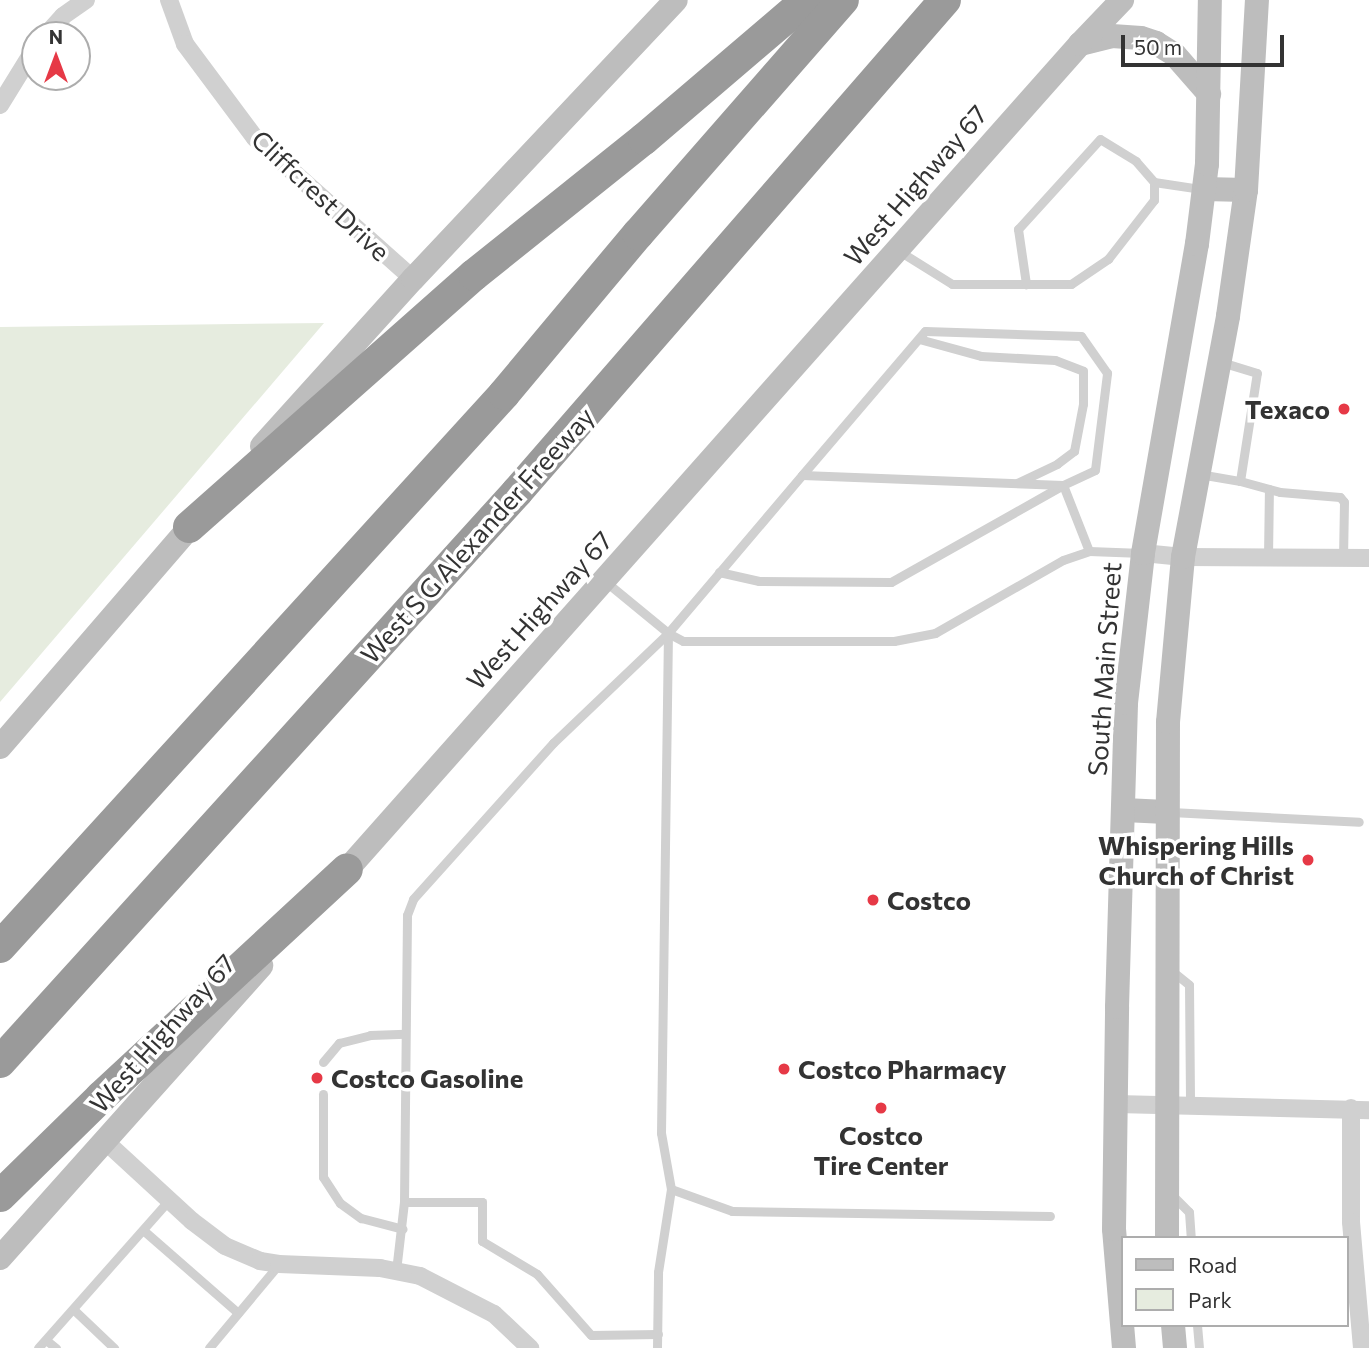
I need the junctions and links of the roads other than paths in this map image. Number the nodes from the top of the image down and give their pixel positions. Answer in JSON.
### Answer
{"nodes":[{"id":1,"x":86,"y":0,"type":"edge"},
{"id":2,"x":169,"y":0,"type":"edge"},
{"id":3,"x":676,"y":0,"type":"edge"},
{"id":4,"x":807,"y":0,"type":"edge"},
{"id":5,"x":843,"y":0,"type":"edge"},
{"id":6,"x":945,"y":0,"type":"edge"},
{"id":7,"x":1122,"y":0,"type":"edge"},
{"id":8,"x":1210,"y":0,"type":"edge"},
{"id":9,"x":1257,"y":0,"type":"edge"},
{"id":10,"x":59,"y":21,"type":"edge"},
{"id":11,"x":1080,"y":44,"type":"junction"},
{"id":12,"x":21,"y":71,"type":"edge"},
{"id":13,"x":1209,"y":94,"type":"junction"},
{"id":14,"x":0,"y":105,"type":"edge"},
{"id":15,"x":1154,"y":182,"type":"junction"},
{"id":16,"x":1204,"y":189,"type":"junction"},
{"id":17,"x":1246,"y":190,"type":"junction"},
{"id":18,"x":897,"y":250,"type":"junction"},
{"id":19,"x":413,"y":279,"type":"junction"},
{"id":20,"x":1026,"y":284,"type":"junction"},
{"id":21,"x":919,"y":339,"type":"junction"},
{"id":22,"x":1219,"y":362,"type":"junction"},
{"id":23,"x":1198,"y":474,"type":"junction"},
{"id":24,"x":802,"y":475,"type":"junction"},
{"id":25,"x":1240,"y":481,"type":"junction"},
{"id":26,"x":1016,"y":484,"type":"junction"},
{"id":27,"x":1063,"y":485,"type":"junction"},
{"id":28,"x":1269,"y":489,"type":"junction"},
{"id":29,"x":189,"y":527,"type":"junction"},
{"id":30,"x":1089,"y":551,"type":"junction"},
{"id":31,"x":1143,"y":553,"type":"junction"},
{"id":32,"x":1183,"y":557,"type":"junction"},
{"id":33,"x":1268,"y":557,"type":"junction"},
{"id":34,"x":1343,"y":558,"type":"junction"},
{"id":35,"x":1369,"y":558,"type":"edge"},
{"id":36,"x":719,"y":572,"type":"junction"},
{"id":37,"x":605,"y":581,"type":"junction"},
{"id":38,"x":668,"y":633,"type":"junction"},
{"id":39,"x":0,"y":747,"type":"edge"},
{"id":40,"x":1124,"y":810,"type":"junction"},
{"id":41,"x":1166,"y":812,"type":"junction"},
{"id":42,"x":1359,"y":822,"type":"dead end"},
{"id":43,"x":347,"y":869,"type":"junction"},
{"id":44,"x":0,"y":947,"type":"edge"},
{"id":45,"x":405,"y":1034,"type":"junction"},
{"id":46,"x":0,"y":1062,"type":"edge"},
{"id":47,"x":323,"y":1062,"type":"dead end"},
{"id":48,"x":323,"y":1094,"type":"dead end"},
{"id":49,"x":1116,"y":1104,"type":"junction"},
{"id":50,"x":1179,"y":1105,"type":"junction"},
{"id":51,"x":1360,"y":1109,"type":"edge"},
{"id":52,"x":105,"y":1141,"type":"junction"},
{"id":53,"x":671,"y":1189,"type":"junction"},
{"id":54,"x":1167,"y":1191,"type":"junction"},
{"id":55,"x":0,"y":1196,"type":"edge"},
{"id":56,"x":169,"y":1200,"type":"junction"},
{"id":57,"x":404,"y":1202,"type":"junction"},
{"id":58,"x":1050,"y":1216,"type":"dead end"},
{"id":59,"x":403,"y":1229,"type":"junction"},
{"id":60,"x":143,"y":1230,"type":"junction"},
{"id":61,"x":1167,"y":1236,"type":"edge"},
{"id":62,"x":1191,"y":1236,"type":"edge"},
{"id":63,"x":0,"y":1258,"type":"edge"},
{"id":64,"x":279,"y":1264,"type":"junction"},
{"id":65,"x":396,"y":1271,"type":"junction"},
{"id":66,"x":1120,"y":1301,"type":"edge"},
{"id":67,"x":73,"y":1308,"type":"junction"},
{"id":68,"x":238,"y":1313,"type":"junction"},
{"id":69,"x":1122,"y":1327,"type":"edge"},
{"id":70,"x":1173,"y":1327,"type":"edge"},
{"id":71,"x":1197,"y":1327,"type":"edge"},
{"id":72,"x":657,"y":1334,"type":"junction"},
{"id":73,"x":46,"y":1340,"type":"junction"},
{"id":74,"x":38,"y":1348,"type":"edge"},
{"id":75,"x":56,"y":1348,"type":"edge"},
{"id":76,"x":114,"y":1348,"type":"edge"},
{"id":77,"x":209,"y":1348,"type":"edge"},
{"id":78,"x":530,"y":1348,"type":"edge"},
{"id":79,"x":657,"y":1348,"type":"edge"},
{"id":80,"x":1124,"y":1348,"type":"edge"},
{"id":81,"x":1175,"y":1348,"type":"edge"},
{"id":82,"x":1199,"y":1348,"type":"edge"},
{"id":83,"x":1362,"y":1348,"type":"edge"}],
"edges":[{"from":1,"to":10,"type":"street"},
{"from":2,"to":19,"type":"street","name":"Cliffcrest Drive"},
{"from":3,"to":19,"type":"main road"},
{"from":4,"to":29,"type":"highway"},
{"from":5,"to":44,"type":"highway"},
{"from":6,"to":46,"type":"highway","name":"West S G Alexander Freeway"},
{"from":7,"to":11,"type":"main road","name":"West Highway 67"},
{"from":8,"to":13,"type":"main road","name":"South Main Street"},
{"from":9,"to":17,"type":"main road"},
{"from":11,"to":13,"type":"main road"},
{"from":11,"to":18,"type":"main road","name":"West Highway 67"},
{"from":12,"to":14,"type":"street"},
{"from":13,"to":16,"type":"main road","name":"South Main Street"},
{"from":15,"to":16,"type":"lane"},
{"from":15,"to":20,"type":"lane"},
{"from":15,"to":20,"type":"lane"},
{"from":16,"to":17,"type":"main road"},
{"from":16,"to":31,"type":"main road","name":"South Main Street"},
{"from":17,"to":22,"type":"main road"},
{"from":18,"to":20,"type":"lane"},
{"from":18,"to":37,"type":"main road","name":"West Highway 67"},
{"from":19,"to":29,"type":"main road"},
{"from":21,"to":24,"type":"lane"},
{"from":21,"to":26,"type":"lane"},
{"from":21,"to":27,"type":"lane"},
{"from":22,"to":23,"type":"main road"},
{"from":22,"to":25,"type":"lane"},
{"from":23,"to":25,"type":"lane"},
{"from":23,"to":32,"type":"main road"},
{"from":24,"to":26,"type":"lane"},
{"from":24,"to":36,"type":"lane"},
{"from":25,"to":28,"type":"lane"},
{"from":26,"to":27,"type":"lane"},
{"from":27,"to":30,"type":"lane"},
{"from":27,"to":36,"type":"lane"},
{"from":28,"to":33,"type":"lane"},
{"from":28,"to":34,"type":"lane"},
{"from":29,"to":39,"type":"main road"},
{"from":30,"to":31,"type":"lane"},
{"from":30,"to":38,"type":"lane"},
{"from":31,"to":32,"type":"street"},
{"from":31,"to":40,"type":"main road","name":"South Main Street"},
{"from":32,"to":33,"type":"street"},
{"from":32,"to":41,"type":"main road"},
{"from":33,"to":34,"type":"street"},
{"from":34,"to":35,"type":"street"},
{"from":36,"to":38,"type":"lane"},
{"from":37,"to":38,"type":"lane"},
{"from":37,"to":43,"type":"main road","name":"West Highway 67"},
{"from":38,"to":45,"type":"lane"},
{"from":38,"to":53,"type":"lane"},
{"from":40,"to":41,"type":"main road"},
{"from":40,"to":49,"type":"main road","name":"South Main Street"},
{"from":41,"to":42,"type":"lane"},
{"from":41,"to":50,"type":"main road"},
{"from":43,"to":52,"type":"main road","name":"West Highway 67"},
{"from":43,"to":55,"type":"highway"},
{"from":45,"to":47,"type":"lane"},
{"from":45,"to":57,"type":"lane"},
{"from":48,"to":59,"type":"lane"},
{"from":49,"to":50,"type":"street"},
{"from":49,"to":66,"type":"main road","name":"South Main Street"},
{"from":50,"to":51,"type":"street"},
{"from":50,"to":54,"type":"main road"},
{"from":51,"to":83,"type":"street"},
{"from":52,"to":56,"type":"street"},
{"from":52,"to":63,"type":"main road","name":"West Highway 67"},
{"from":53,"to":58,"type":"lane"},
{"from":53,"to":72,"type":"lane"},
{"from":54,"to":61,"type":"main road"},
{"from":54,"to":62,"type":"lane"},
{"from":56,"to":60,"type":"lane"},
{"from":56,"to":64,"type":"street"},
{"from":57,"to":59,"type":"lane"},
{"from":57,"to":72,"type":"lane"},
{"from":59,"to":65,"type":"lane"},
{"from":60,"to":67,"type":"lane"},
{"from":60,"to":68,"type":"lane"},
{"from":64,"to":65,"type":"street"},
{"from":64,"to":68,"type":"lane"},
{"from":65,"to":78,"type":"street"},
{"from":67,"to":73,"type":"lane"},
{"from":67,"to":76,"type":"lane"},
{"from":68,"to":77,"type":"lane"},
{"from":69,"to":80,"type":"main road","name":"South Main Street"},
{"from":70,"to":81,"type":"main road"},
{"from":71,"to":82,"type":"lane"},
{"from":72,"to":79,"type":"lane"},
{"from":73,"to":74,"type":"lane"},
{"from":73,"to":75,"type":"lane"}]}
